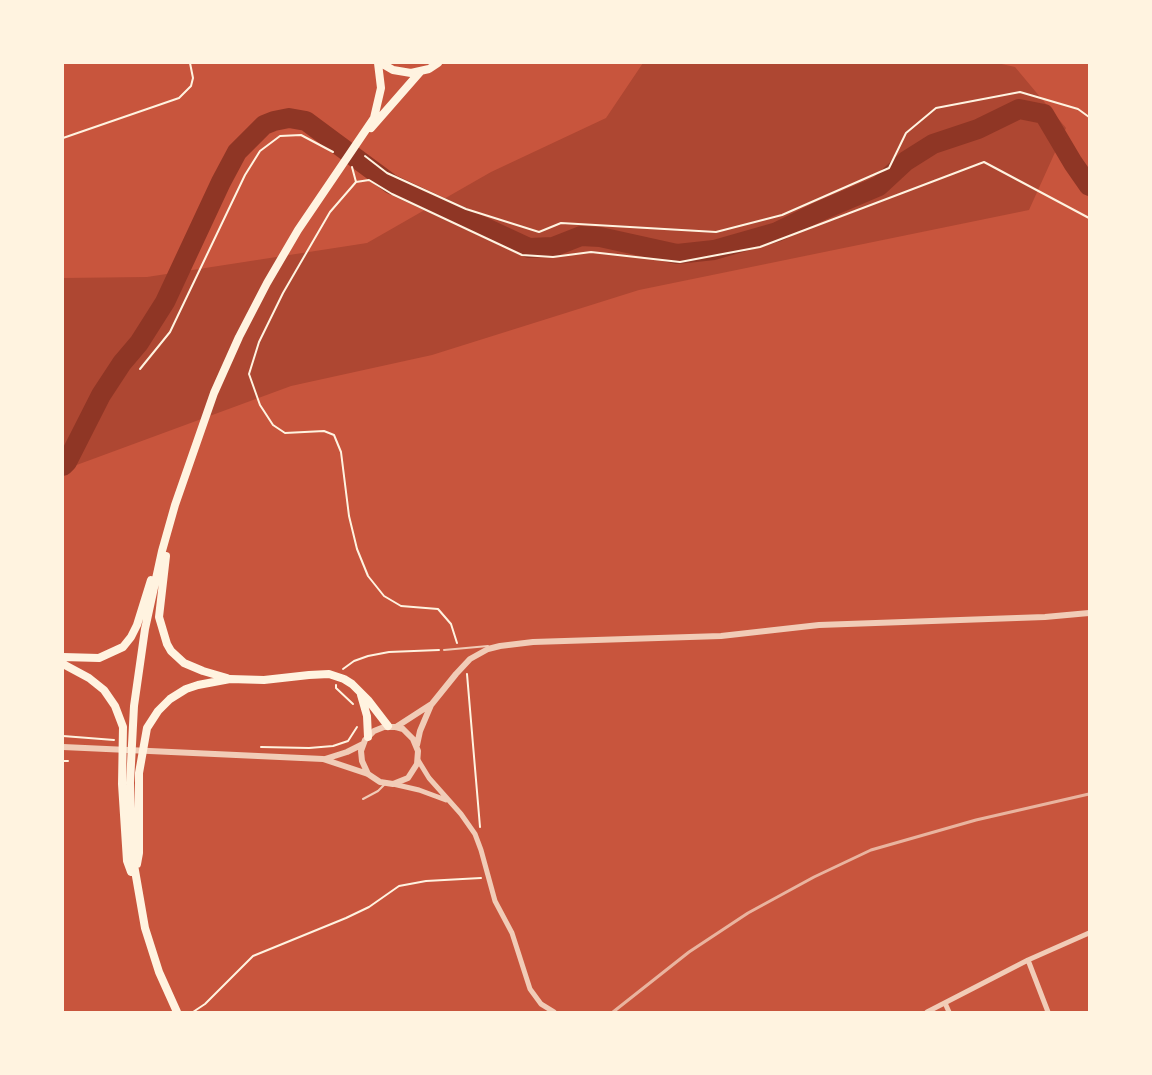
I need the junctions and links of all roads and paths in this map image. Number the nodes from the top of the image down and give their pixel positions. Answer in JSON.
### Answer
{"nodes":[{"id":1,"x":190,"y":63,"type":"edge"},
{"id":2,"x":379,"y":63,"type":"edge"},
{"id":3,"x":438,"y":63,"type":"edge"},
{"id":4,"x":420,"y":72,"type":"junction"},
{"id":5,"x":1089,"y":117,"type":"edge"},
{"id":6,"x":364,"y":134,"type":"junction"},
{"id":7,"x":63,"y":138,"type":"edge"},
{"id":8,"x":333,"y":152,"type":"dead end"},
{"id":9,"x":365,"y":156,"type":"dead end"},
{"id":10,"x":352,"y":167,"type":"dead end"},
{"id":11,"x":356,"y":182,"type":"junction"},
{"id":12,"x":1089,"y":218,"type":"edge"},
{"id":13,"x":141,"y":369,"type":"dead end"},
{"id":14,"x":175,"y":505,"type":"junction"},
{"id":15,"x":162,"y":551,"type":"junction"},
{"id":16,"x":1089,"y":613,"type":"edge"},
{"id":17,"x":500,"y":646,"type":"junction"},
{"id":18,"x":459,"y":648,"type":"junction"},
{"id":19,"x":444,"y":650,"type":"joint"},
{"id":20,"x":63,"y":657,"type":"edge"},
{"id":21,"x":63,"y":664,"type":"edge"},
{"id":22,"x":464,"y":664,"type":"junction"},
{"id":23,"x":339,"y":677,"type":"junction"},
{"id":24,"x":230,"y":679,"type":"junction"},
{"id":25,"x":359,"y":692,"type":"junction"},
{"id":26,"x":430,"y":705,"type":"junction"},
{"id":27,"x":355,"y":708,"type":"dead end"},
{"id":28,"x":358,"y":723,"type":"dead end"},
{"id":29,"x":392,"y":727,"type":"junction"},
{"id":30,"x":63,"y":736,"type":"edge"},
{"id":31,"x":112,"y":740,"type":"dead end"},
{"id":32,"x":365,"y":740,"type":"junction"},
{"id":33,"x":417,"y":745,"type":"junction"},
{"id":34,"x":63,"y":747,"type":"edge"},
{"id":35,"x":257,"y":747,"type":"dead end"},
{"id":36,"x":323,"y":759,"type":"junction"},
{"id":37,"x":418,"y":760,"type":"junction"},
{"id":38,"x":63,"y":761,"type":"edge"},
{"id":39,"x":68,"y":761,"type":"dead end"},
{"id":40,"x":368,"y":774,"type":"junction"},
{"id":41,"x":385,"y":784,"type":"junction"},
{"id":42,"x":393,"y":784,"type":"junction"},
{"id":43,"x":363,"y":800,"type":"dead end"},
{"id":44,"x":448,"y":801,"type":"junction"},
{"id":45,"x":478,"y":842,"type":"junction"},
{"id":46,"x":135,"y":876,"type":"junction"},
{"id":47,"x":488,"y":878,"type":"junction"},
{"id":48,"x":140,"y":902,"type":"junction"},
{"id":49,"x":1089,"y":933,"type":"edge"},
{"id":50,"x":1028,"y":960,"type":"junction"},
{"id":51,"x":945,"y":1003,"type":"junction"},
{"id":52,"x":177,"y":1012,"type":"edge"},
{"id":53,"x":193,"y":1012,"type":"edge"},
{"id":54,"x":554,"y":1012,"type":"edge"},
{"id":55,"x":927,"y":1012,"type":"edge"},
{"id":56,"x":949,"y":1012,"type":"edge"},
{"id":57,"x":1048,"y":1012,"type":"edge"}],
"edges":[{"from":1,"to":7,"type":"path"},
{"from":2,"to":4,"type":"highway"},
{"from":2,"to":6,"type":"highway"},
{"from":3,"to":4,"type":"highway"},
{"from":4,"to":6,"type":"highway"},
{"from":5,"to":9,"type":"path"},
{"from":6,"to":14,"type":"highway"},
{"from":8,"to":13,"type":"path"},
{"from":10,"to":11,"type":"path"},
{"from":11,"to":12,"type":"path"},
{"from":11,"to":18,"type":"path"},
{"from":14,"to":15,"type":"highway"},
{"from":14,"to":24,"type":"highway"},
{"from":15,"to":20,"type":"highway"},
{"from":15,"to":46,"type":"highway"},
{"from":16,"to":17,"type":"street"},
{"from":17,"to":18,"type":"lane"},
{"from":17,"to":22,"type":"street"},
{"from":18,"to":19,"type":"lane"},
{"from":19,"to":23,"type":"path"},
{"from":21,"to":48,"type":"highway"},
{"from":22,"to":26,"type":"street"},
{"from":22,"to":45,"type":"path"},
{"from":23,"to":24,"type":"highway"},
{"from":23,"to":25,"type":"highway"},
{"from":23,"to":27,"type":"path"},
{"from":24,"to":46,"type":"highway"},
{"from":25,"to":29,"type":"highway"},
{"from":25,"to":32,"type":"highway"},
{"from":26,"to":29,"type":"street"},
{"from":26,"to":33,"type":"street"},
{"from":28,"to":35,"type":"path"},
{"from":29,"to":32,"type":"street"},
{"from":29,"to":33,"type":"street"},
{"from":30,"to":31,"type":"path"},
{"from":32,"to":36,"type":"street"},
{"from":32,"to":40,"type":"street"},
{"from":33,"to":37,"type":"street"},
{"from":34,"to":36,"type":"street"},
{"from":36,"to":40,"type":"street"},
{"from":37,"to":42,"type":"street"},
{"from":37,"to":44,"type":"street"},
{"from":38,"to":39,"type":"path"},
{"from":40,"to":41,"type":"street"},
{"from":41,"to":42,"type":"street"},
{"from":41,"to":43,"type":"lane"},
{"from":42,"to":44,"type":"street"},
{"from":44,"to":45,"type":"street"},
{"from":45,"to":47,"type":"street"},
{"from":46,"to":48,"type":"highway"},
{"from":47,"to":53,"type":"path"},
{"from":47,"to":54,"type":"street"},
{"from":48,"to":52,"type":"highway"},
{"from":49,"to":50,"type":"street"},
{"from":50,"to":51,"type":"street"},
{"from":50,"to":57,"type":"street"},
{"from":51,"to":55,"type":"street"},
{"from":51,"to":56,"type":"street"}]}
